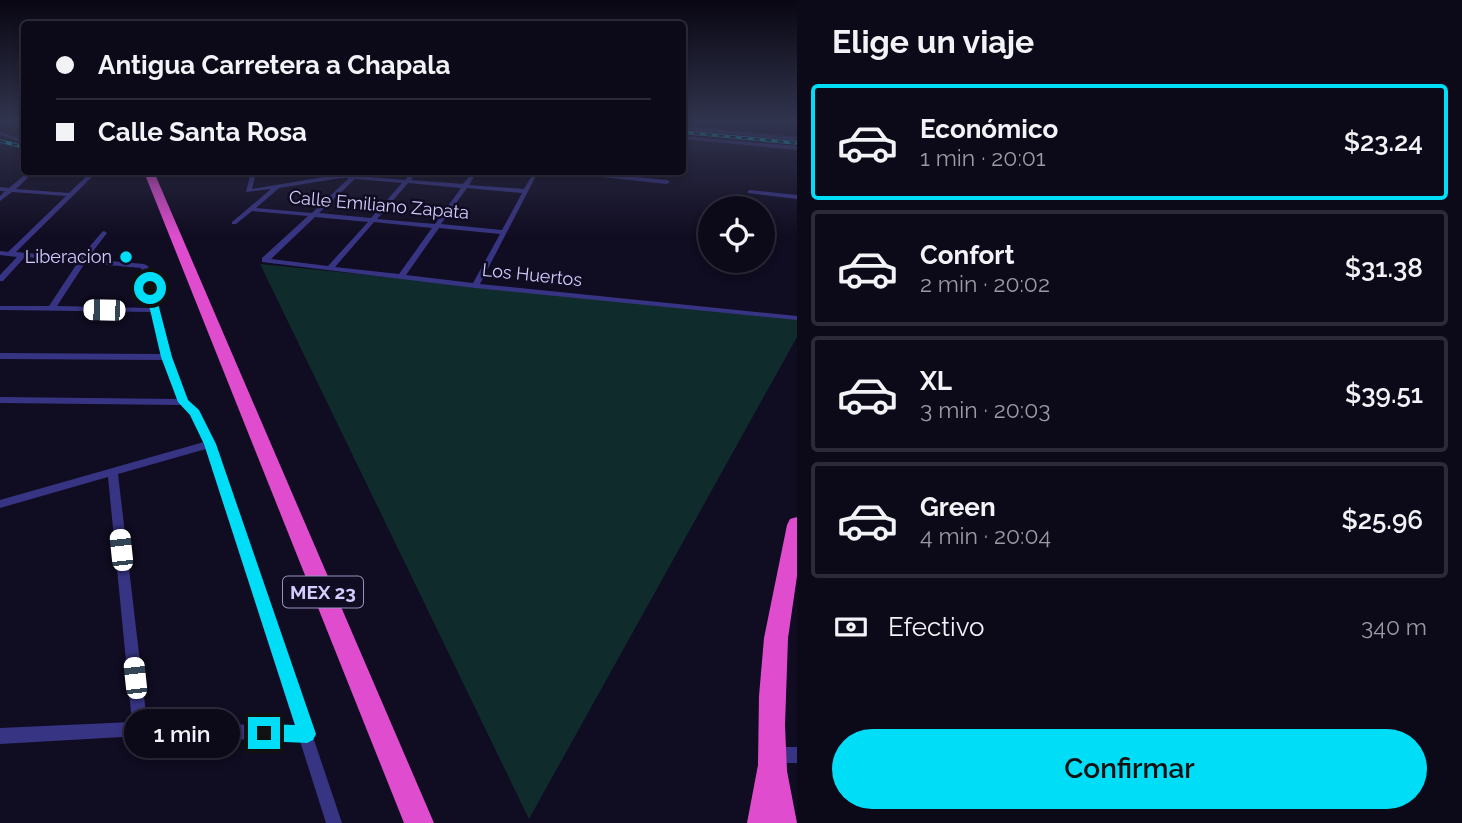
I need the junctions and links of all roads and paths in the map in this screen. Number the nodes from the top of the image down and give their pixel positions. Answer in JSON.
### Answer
{"nodes":[{"id":1,"x":28,"y":175,"type":"edge"},
{"id":2,"x":91,"y":175,"type":"edge"},
{"id":3,"x":150,"y":175,"type":"edge"},
{"id":4,"x":252,"y":175,"type":"edge"},
{"id":5,"x":344,"y":175,"type":"edge"},
{"id":6,"x":356,"y":175,"type":"edge"},
{"id":7,"x":364,"y":175,"type":"edge"},
{"id":8,"x":412,"y":175,"type":"edge"},
{"id":9,"x":473,"y":175,"type":"edge"},
{"id":10,"x":534,"y":175,"type":"edge"},
{"id":11,"x":602,"y":175,"type":"edge"},
{"id":12,"x":407,"y":181,"type":"junction"},
{"id":13,"x":667,"y":182,"type":"dead end"},
{"id":14,"x":279,"y":186,"type":"junction"},
{"id":15,"x":465,"y":186,"type":"junction"},
{"id":16,"x":0,"y":189,"type":"edge"},
{"id":17,"x":12,"y":190,"type":"junction"},
{"id":18,"x":525,"y":191,"type":"junction"},
{"id":19,"x":750,"y":192,"type":"dead end"},
{"id":20,"x":70,"y":195,"type":"junction"},
{"id":21,"x":797,"y":197,"type":"edge"},
{"id":22,"x":0,"y":199,"type":"edge"},
{"id":23,"x":251,"y":209,"type":"junction"},
{"id":24,"x":312,"y":215,"type":"junction"},
{"id":25,"x":374,"y":221,"type":"junction"},
{"id":26,"x":234,"y":223,"type":"dead end"},
{"id":27,"x":438,"y":226,"type":"junction"},
{"id":28,"x":503,"y":232,"type":"junction"},
{"id":29,"x":104,"y":233,"type":"dead end"},
{"id":30,"x":0,"y":253,"type":"edge"},
{"id":31,"x":10,"y":254,"type":"junction"},
{"id":32,"x":23,"y":255,"type":"junction"},
{"id":33,"x":83,"y":260,"type":"junction"},
{"id":34,"x":330,"y":268,"type":"junction"},
{"id":35,"x":402,"y":275,"type":"junction"},
{"id":36,"x":0,"y":279,"type":"edge"},
{"id":37,"x":475,"y":286,"type":"junction"},
{"id":38,"x":0,"y":308,"type":"edge"},
{"id":39,"x":51,"y":309,"type":"junction"},
{"id":40,"x":156,"y":310,"type":"junction"},
{"id":41,"x":797,"y":318,"type":"edge"},
{"id":42,"x":0,"y":356,"type":"edge"},
{"id":43,"x":167,"y":357,"type":"junction"},
{"id":44,"x":0,"y":400,"type":"edge"},
{"id":45,"x":183,"y":402,"type":"junction"},
{"id":46,"x":210,"y":444,"type":"junction"},
{"id":47,"x":113,"y":473,"type":"junction"},
{"id":48,"x":4,"y":502,"type":"edge"},
{"id":49,"x":797,"y":525,"type":"edge"},
{"id":50,"x":141,"y":729,"type":"junction"},
{"id":51,"x":307,"y":734,"type":"junction"},
{"id":52,"x":0,"y":736,"type":"edge"},
{"id":53,"x":784,"y":755,"type":"edge"},
{"id":54,"x":334,"y":823,"type":"edge"},
{"id":55,"x":419,"y":823,"type":"edge"},
{"id":56,"x":762,"y":823,"type":"edge"},
{"id":57,"x":782,"y":823,"type":"edge"}],
"edges":[{"from":1,"to":17,"type":"street"},
{"from":2,"to":20,"type":"street"},
{"from":3,"to":55,"type":"highway","number":"MEX 23"},
{"from":4,"to":14,"type":"street"},
{"from":5,"to":14,"type":"street"},
{"from":6,"to":24,"type":"street"},
{"from":7,"to":12,"type":"street"},
{"from":8,"to":12,"type":"street"},
{"from":9,"to":15,"type":"street"},
{"from":10,"to":18,"type":"street"},
{"from":11,"to":13,"type":"street"},
{"from":12,"to":15,"type":"street"},
{"from":12,"to":25,"type":"street"},
{"from":14,"to":23,"type":"street"},
{"from":15,"to":18,"type":"street"},
{"from":15,"to":27,"type":"street"},
{"from":16,"to":17,"type":"street"},
{"from":17,"to":20,"type":"street"},
{"from":17,"to":22,"type":"street"},
{"from":18,"to":28,"type":"street"},
{"from":19,"to":21,"type":"street"},
{"from":20,"to":31,"type":"street"},
{"from":23,"to":24,"type":"street","name":"Calle Emiliano Zapata"},
{"from":23,"to":26,"type":"street"},
{"from":24,"to":25,"type":"street","name":"Calle Emiliano Zapata"},
{"from":24,"to":34,"type":"street","name":"Los Huertos"},
{"from":25,"to":27,"type":"street","name":"Calle Emiliano Zapata"},
{"from":25,"to":34,"type":"street"},
{"from":27,"to":28,"type":"street","name":"Calle Emiliano Zapata"},
{"from":27,"to":35,"type":"street"},
{"from":28,"to":37,"type":"street"},
{"from":29,"to":33,"type":"street"},
{"from":30,"to":31,"type":"street"},
{"from":31,"to":32,"type":"street"},
{"from":32,"to":33,"type":"street"},
{"from":32,"to":36,"type":"street"},
{"from":33,"to":39,"type":"street"},
{"from":33,"to":40,"type":"street"},
{"from":34,"to":35,"type":"street","name":"Los Huertos"},
{"from":35,"to":37,"type":"street","name":"Los Huertos"},
{"from":37,"to":41,"type":"street","name":"Los Huertos"},
{"from":38,"to":39,"type":"street"},
{"from":39,"to":40,"type":"street"},
{"from":40,"to":43,"type":"street"},
{"from":42,"to":43,"type":"street"},
{"from":43,"to":45,"type":"street"},
{"from":44,"to":45,"type":"street"},
{"from":45,"to":46,"type":"street"},
{"from":46,"to":47,"type":"street"},
{"from":46,"to":51,"type":"street"},
{"from":47,"to":48,"type":"street"},
{"from":47,"to":50,"type":"street"},
{"from":49,"to":53,"type":"highway"},
{"from":50,"to":51,"type":"street"},
{"from":50,"to":52,"type":"street"},
{"from":51,"to":54,"type":"street"},
{"from":53,"to":56,"type":"highway"},
{"from":53,"to":57,"type":"highway"}]}
